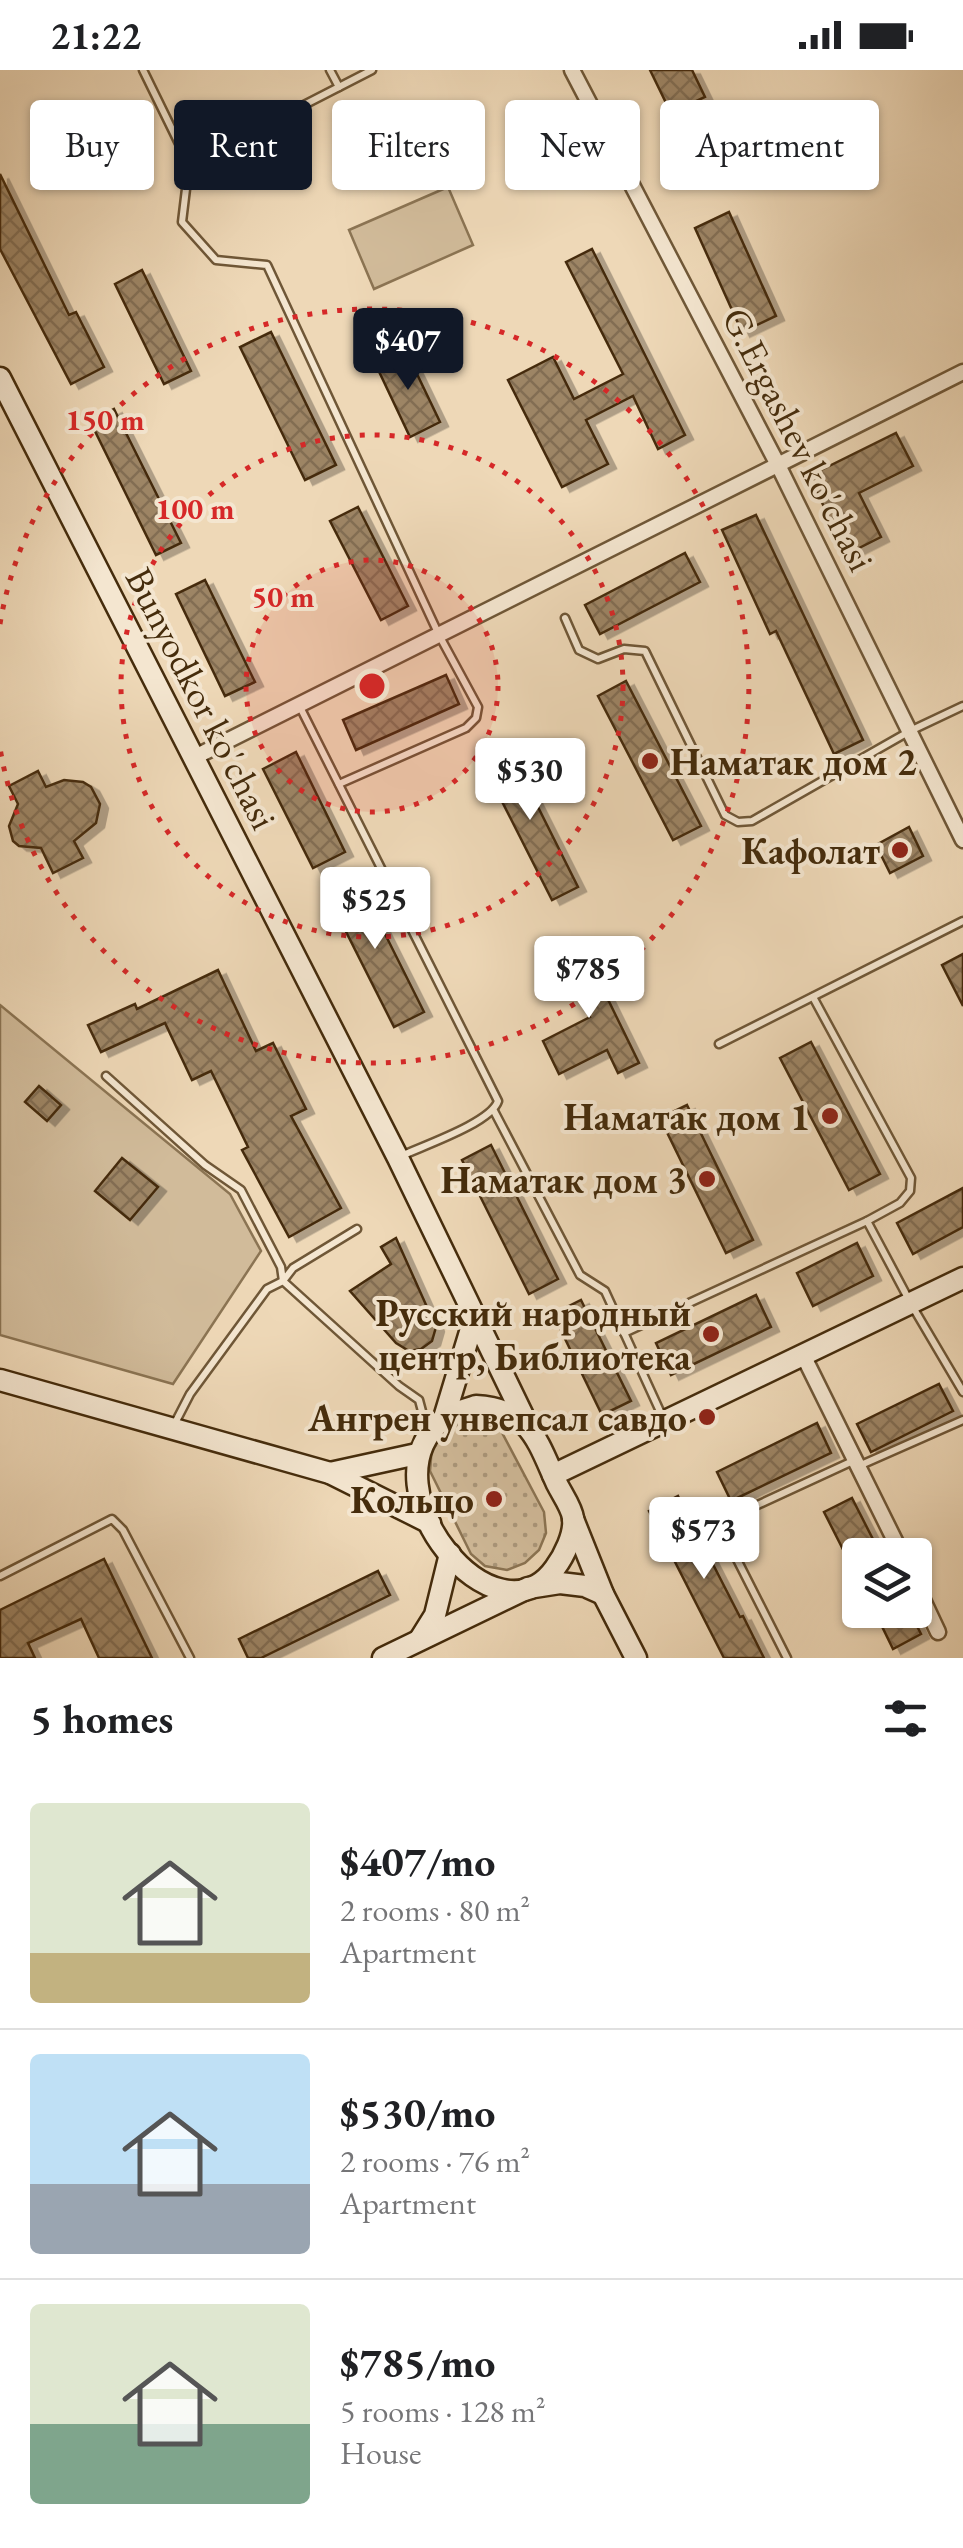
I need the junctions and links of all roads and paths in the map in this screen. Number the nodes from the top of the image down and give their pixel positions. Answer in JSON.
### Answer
{"nodes":[{"id":1,"x":143,"y":70,"type":"edge"},
{"id":2,"x":330,"y":70,"type":"edge"},
{"id":3,"x":372,"y":70,"type":"edge"},
{"id":4,"x":572,"y":70,"type":"edge"},
{"id":5,"x":339,"y":87,"type":"junction"},
{"id":6,"x":312,"y":101,"type":"edge"},
{"id":7,"x":174,"y":133,"type":"edge"},
{"id":8,"x":186,"y":190,"type":"edge"},
{"id":9,"x":963,"y":372,"type":"edge"},
{"id":10,"x":0,"y":378,"type":"edge"},
{"id":11,"x":778,"y":465,"type":"junction"},
{"id":12,"x":564,"y":618,"type":"dead end"},
{"id":13,"x":439,"y":635,"type":"junction"},
{"id":14,"x":299,"y":705,"type":"junction"},
{"id":15,"x":963,"y":706,"type":"edge"},
{"id":16,"x":910,"y":731,"type":"junction"},
{"id":17,"x":192,"y":758,"type":"junction"},
{"id":18,"x":339,"y":784,"type":"junction"},
{"id":19,"x":963,"y":840,"type":"edge"},
{"id":20,"x":963,"y":922,"type":"edge"},
{"id":21,"x":814,"y":997,"type":"junction"},
{"id":22,"x":719,"y":1044,"type":"dead end"},
{"id":23,"x":106,"y":1076,"type":"dead end"},
{"id":24,"x":494,"y":1111,"type":"junction"},
{"id":25,"x":398,"y":1158,"type":"junction"},
{"id":26,"x":867,"y":1222,"type":"junction"},
{"id":27,"x":357,"y":1229,"type":"dead end"},
{"id":28,"x":963,"y":1278,"type":"edge"},
{"id":29,"x":283,"y":1281,"type":"junction"},
{"id":30,"x":910,"y":1304,"type":"junction"},
{"id":31,"x":474,"y":1319,"type":"junction"},
{"id":32,"x":624,"y":1333,"type":"junction"},
{"id":33,"x":804,"y":1355,"type":"junction"},
{"id":34,"x":0,"y":1380,"type":"edge"},
{"id":35,"x":963,"y":1392,"type":"edge"},
{"id":36,"x":444,"y":1418,"type":"junction"},
{"id":37,"x":963,"y":1420,"type":"edge"},
{"id":38,"x":665,"y":1421,"type":"junction"},
{"id":39,"x":172,"y":1428,"type":"junction"},
{"id":40,"x":530,"y":1428,"type":"junction"},
{"id":41,"x":428,"y":1435,"type":"junction"},
{"id":42,"x":417,"y":1454,"type":"junction"},
{"id":43,"x":858,"y":1463,"type":"junction"},
{"id":44,"x":330,"y":1473,"type":"junction"},
{"id":45,"x":553,"y":1475,"type":"junction"},
{"id":46,"x":573,"y":1518,"type":"junction"},
{"id":47,"x":430,"y":1523,"type":"junction"},
{"id":48,"x":894,"y":1538,"type":"edge"},
{"id":49,"x":450,"y":1554,"type":"junction"},
{"id":50,"x":0,"y":1576,"type":"edge"},
{"id":51,"x":528,"y":1588,"type":"junction"},
{"id":52,"x":603,"y":1594,"type":"junction"},
{"id":53,"x":932,"y":1619,"type":"edge"},
{"id":54,"x":938,"y":1632,"type":"dead end"},
{"id":55,"x":419,"y":1640,"type":"junction"},
{"id":56,"x":190,"y":1658,"type":"edge"},
{"id":57,"x":383,"y":1658,"type":"edge"},
{"id":58,"x":636,"y":1658,"type":"edge"},
{"id":59,"x":787,"y":1658,"type":"edge"}],
"edges":[{"from":1,"to":7,"type":"lane"},
{"from":2,"to":5,"type":"lane"},
{"from":3,"to":5,"type":"lane"},
{"from":4,"to":11,"type":"street","name":"G.Ergashev ko'chasi"},
{"from":5,"to":6,"type":"lane"},
{"from":8,"to":13,"type":"lane"},
{"from":9,"to":11,"type":"street"},
{"from":10,"to":17,"type":"main road","name":"Bunyodkor ko'chasi"},
{"from":11,"to":13,"type":"street"},
{"from":11,"to":16,"type":"street","name":"G.Ergashev ko'chasi"},
{"from":12,"to":16,"type":"lane"},
{"from":13,"to":14,"type":"street"},
{"from":13,"to":18,"type":"lane"},
{"from":14,"to":17,"type":"street"},
{"from":14,"to":18,"type":"lane"},
{"from":15,"to":16,"type":"lane"},
{"from":16,"to":19,"type":"street","name":"G.Ergashev ko'chasi"},
{"from":17,"to":25,"type":"main road","name":"Bunyodkor ko'chasi"},
{"from":18,"to":24,"type":"lane"},
{"from":20,"to":21,"type":"lane"},
{"from":21,"to":22,"type":"lane"},
{"from":21,"to":26,"type":"lane"},
{"from":23,"to":29,"type":"lane"},
{"from":24,"to":25,"type":"lane"},
{"from":24,"to":32,"type":"lane"},
{"from":25,"to":31,"type":"main road","name":"Bunyodkor ko'chasi"},
{"from":26,"to":30,"type":"lane"},
{"from":26,"to":32,"type":"lane"},
{"from":27,"to":29,"type":"lane"},
{"from":28,"to":30,"type":"main road"},
{"from":29,"to":39,"type":"lane"},
{"from":29,"to":41,"type":"lane"},
{"from":30,"to":33,"type":"main road"},
{"from":30,"to":35,"type":"lane"},
{"from":31,"to":36,"type":"main road"},
{"from":31,"to":40,"type":"main road","name":"Bunyodkor ko'chasi"},
{"from":32,"to":38,"type":"lane"},
{"from":33,"to":38,"type":"main road"},
{"from":33,"to":43,"type":"street"},
{"from":34,"to":39,"type":"main road"},
{"from":36,"to":40,"type":"main road"},
{"from":36,"to":41,"type":"main road"},
{"from":37,"to":43,"type":"lane"},
{"from":38,"to":45,"type":"main road"},
{"from":39,"to":44,"type":"main road"},
{"from":40,"to":45,"type":"main road"},
{"from":41,"to":42,"type":"main road"},
{"from":42,"to":44,"type":"main road"},
{"from":42,"to":47,"type":"main road"},
{"from":43,"to":48,"type":"street"},
{"from":43,"to":59,"type":"lane"},
{"from":44,"to":47,"type":"main road"},
{"from":45,"to":46,"type":"main road"},
{"from":46,"to":51,"type":"main road"},
{"from":46,"to":52,"type":"main road"},
{"from":47,"to":49,"type":"main road"},
{"from":49,"to":51,"type":"main road"},
{"from":49,"to":55,"type":"main road"},
{"from":50,"to":56,"type":"lane"},
{"from":51,"to":52,"type":"main road"},
{"from":51,"to":55,"type":"main road"},
{"from":52,"to":58,"type":"main road"},
{"from":53,"to":54,"type":"street"},
{"from":55,"to":57,"type":"main road"}]}
